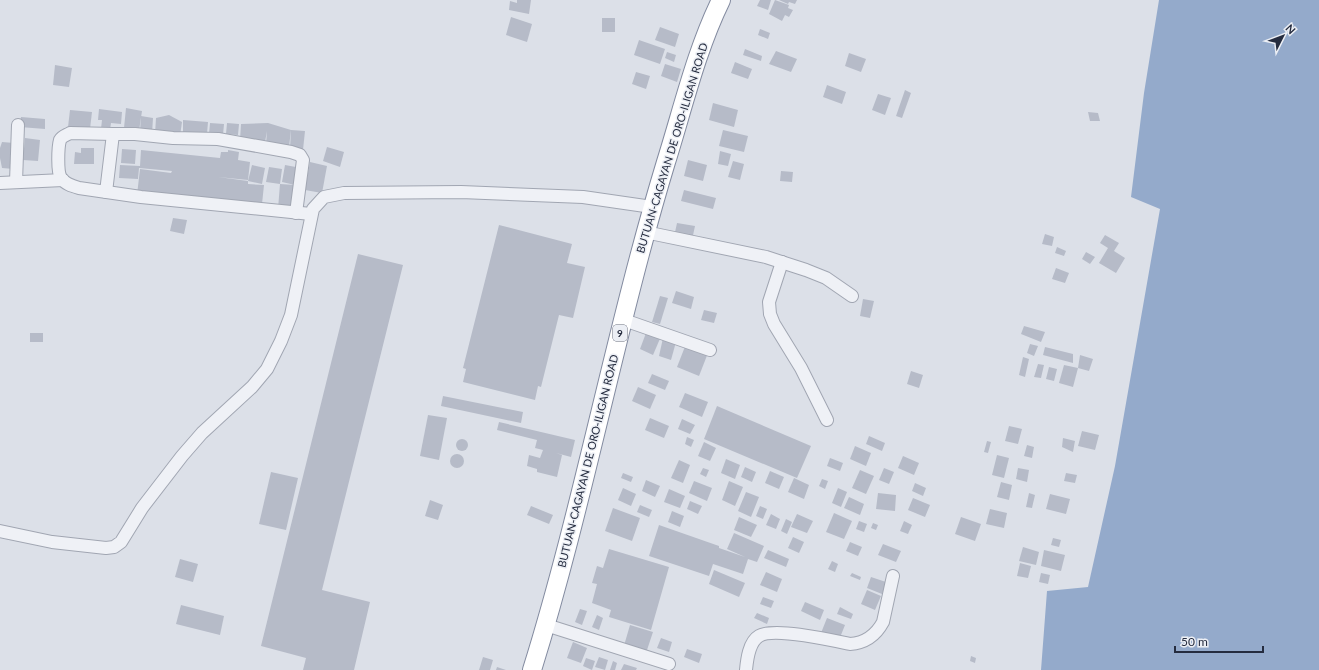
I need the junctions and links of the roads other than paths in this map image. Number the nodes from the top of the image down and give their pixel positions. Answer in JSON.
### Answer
{"nodes":[{"id":1,"x":721,"y":0,"type":"edge"},
{"id":2,"x":18,"y":125,"type":"dead end"},
{"id":3,"x":113,"y":134,"type":"junction"},
{"id":4,"x":63,"y":180,"type":"junction"},
{"id":5,"x":16,"y":182,"type":"junction"},
{"id":6,"x":0,"y":183,"type":"edge"},
{"id":7,"x":106,"y":192,"type":"junction"},
{"id":8,"x":652,"y":207,"type":"junction"},
{"id":9,"x":296,"y":213,"type":"junction"},
{"id":10,"x":311,"y":214,"type":"junction"},
{"id":11,"x":645,"y":232,"type":"junction"},
{"id":12,"x":782,"y":262,"type":"junction"},
{"id":13,"x":852,"y":296,"type":"dead end"},
{"id":14,"x":624,"y":320,"type":"junction"},
{"id":15,"x":710,"y":350,"type":"dead end"},
{"id":16,"x":827,"y":420,"type":"dead end"},
{"id":17,"x":0,"y":531,"type":"edge"},
{"id":18,"x":893,"y":576,"type":"dead end"},
{"id":19,"x":546,"y":625,"type":"junction"},
{"id":20,"x":669,"y":664,"type":"dead end"},
{"id":21,"x":532,"y":670,"type":"edge"},
{"id":22,"x":746,"y":670,"type":"edge"}],
"edges":[{"from":1,"to":8,"type":"highway","name":"BUTUAN-CAGAYAN DE ORO-ILIGAN ROAD","number":"9"},
{"from":2,"to":5,"type":"street"},
{"from":3,"to":4,"type":"street"},
{"from":3,"to":7,"type":"street"},
{"from":3,"to":9,"type":"street"},
{"from":4,"to":5,"type":"street"},
{"from":4,"to":7,"type":"street"},
{"from":5,"to":6,"type":"street"},
{"from":7,"to":9,"type":"street"},
{"from":8,"to":10,"type":"street"},
{"from":8,"to":11,"type":"highway","name":"BUTUAN-CAGAYAN DE ORO-ILIGAN ROAD","number":"9"},
{"from":9,"to":10,"type":"street"},
{"from":10,"to":17,"type":"street"},
{"from":11,"to":12,"type":"street"},
{"from":11,"to":14,"type":"highway","name":"BUTUAN-CAGAYAN DE ORO-ILIGAN ROAD","number":"9"},
{"from":12,"to":13,"type":"street"},
{"from":12,"to":16,"type":"street"},
{"from":14,"to":15,"type":"street"},
{"from":14,"to":19,"type":"highway","name":"BUTUAN-CAGAYAN DE ORO-ILIGAN ROAD","number":"9"},
{"from":18,"to":22,"type":"street"},
{"from":19,"to":20,"type":"street"},
{"from":19,"to":21,"type":"highway","name":"BUTUAN-CAGAYAN DE ORO-ILIGAN ROAD","number":"9"}]}
